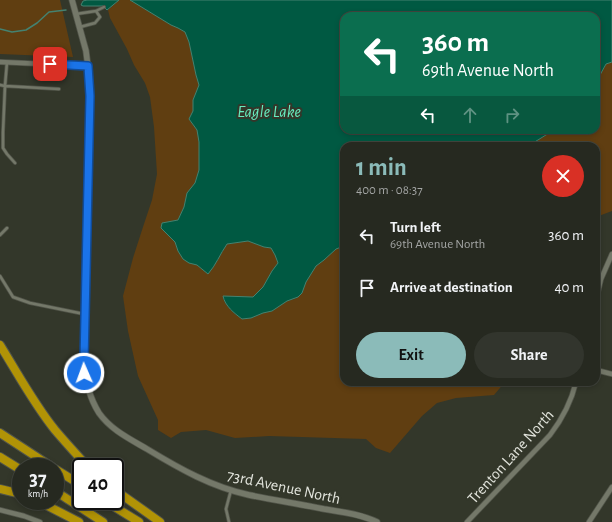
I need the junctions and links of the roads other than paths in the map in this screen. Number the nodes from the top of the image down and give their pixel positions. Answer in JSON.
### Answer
{"nodes":[{"id":1,"x":72,"y":0,"type":"edge"},
{"id":2,"x":104,"y":7,"type":"dead end"},
{"id":3,"x":96,"y":11,"type":"junction"},
{"id":4,"x":76,"y":14,"type":"junction"},
{"id":5,"x":79,"y":27,"type":"junction"},
{"id":6,"x":0,"y":62,"type":"edge"},
{"id":7,"x":7,"y":62,"type":"junction"},
{"id":8,"x":88,"y":66,"type":"junction"},
{"id":9,"x":0,"y":85,"type":"edge"},
{"id":10,"x":5,"y":86,"type":"junction"},
{"id":11,"x":59,"y":89,"type":"dead end"},
{"id":12,"x":15,"y":163,"type":"dead end"},
{"id":13,"x":7,"y":228,"type":"dead end"},
{"id":14,"x":0,"y":235,"type":"edge"},
{"id":15,"x":612,"y":254,"type":"edge"},
{"id":16,"x":0,"y":276,"type":"edge"},
{"id":17,"x":600,"y":283,"type":"edge"},
{"id":18,"x":85,"y":314,"type":"junction"},
{"id":19,"x":0,"y":345,"type":"edge"},
{"id":20,"x":600,"y":371,"type":"edge"},
{"id":21,"x":612,"y":374,"type":"edge"},
{"id":22,"x":575,"y":386,"type":"edge"},
{"id":23,"x":0,"y":433,"type":"edge"},
{"id":24,"x":0,"y":457,"type":"edge"},
{"id":25,"x":38,"y":458,"type":"edge"},
{"id":26,"x":80,"y":458,"type":"edge"},
{"id":27,"x":12,"y":464,"type":"edge"},
{"id":28,"x":612,"y":488,"type":"edge"},
{"id":29,"x":0,"y":489,"type":"edge"},
{"id":30,"x":231,"y":490,"type":"junction"},
{"id":31,"x":12,"y":492,"type":"edge"},
{"id":32,"x":124,"y":496,"type":"edge"},
{"id":33,"x":64,"y":497,"type":"edge"},
{"id":34,"x":0,"y":510,"type":"edge"},
{"id":35,"x":56,"y":510,"type":"edge"},
{"id":36,"x":120,"y":510,"type":"edge"},
{"id":37,"x":40,"y":522,"type":"edge"},
{"id":38,"x":79,"y":522,"type":"edge"},
{"id":39,"x":103,"y":522,"type":"edge"},
{"id":40,"x":139,"y":522,"type":"edge"},
{"id":41,"x":160,"y":522,"type":"edge"},
{"id":42,"x":229,"y":522,"type":"edge"},
{"id":43,"x":377,"y":522,"type":"edge"},
{"id":44,"x":467,"y":522,"type":"edge"},
{"id":45,"x":589,"y":522,"type":"edge"}],
"edges":[{"from":1,"to":4,"type":"street","name":"73rd Avenue North"},
{"from":2,"to":3,"type":"lane"},
{"from":3,"to":4,"type":"lane"},
{"from":3,"to":5,"type":"lane"},
{"from":4,"to":5,"type":"street","name":"73rd Avenue North"},
{"from":5,"to":8,"type":"street","name":"73rd Avenue North"},
{"from":6,"to":7,"type":"street"},
{"from":7,"to":8,"type":"street"},
{"from":7,"to":10,"type":"lane"},
{"from":8,"to":18,"type":"street","name":"73rd Avenue North"},
{"from":9,"to":10,"type":"lane"},
{"from":10,"to":11,"type":"lane"},
{"from":10,"to":12,"type":"lane"},
{"from":13,"to":14,"type":"lane"},
{"from":15,"to":17,"type":"street"},
{"from":16,"to":18,"type":"lane"},
{"from":18,"to":30,"type":"street","name":"73rd Avenue North"},
{"from":19,"to":26,"type":"highway"},
{"from":20,"to":21,"type":"street"},
{"from":22,"to":44,"type":"street","name":"Trenton Lane North"},
{"from":23,"to":25,"type":"highway"},
{"from":24,"to":27,"type":"highway"},
{"from":28,"to":45,"type":"street"},
{"from":29,"to":31,"type":"highway"},
{"from":30,"to":42,"type":"lane"},
{"from":30,"to":43,"type":"street","name":"73rd Avenue North"},
{"from":32,"to":41,"type":"highway"},
{"from":33,"to":39,"type":"highway"},
{"from":34,"to":37,"type":"street"},
{"from":35,"to":38,"type":"highway"},
{"from":36,"to":40,"type":"highway"}]}
